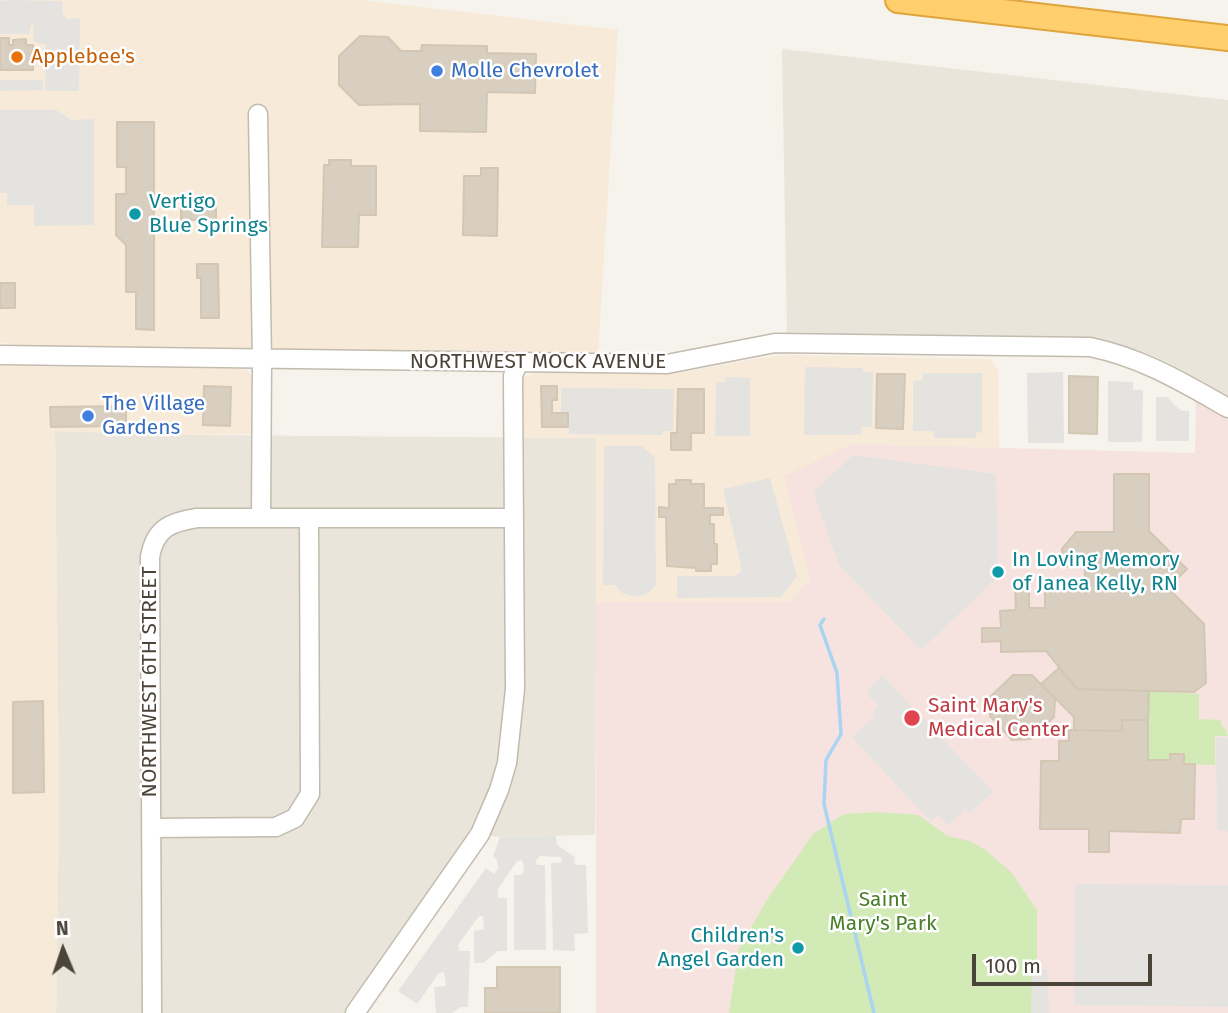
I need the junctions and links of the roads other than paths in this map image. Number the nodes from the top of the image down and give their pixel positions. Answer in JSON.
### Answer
{"nodes":[{"id":1,"x":898,"y":0,"type":"edge"},
{"id":2,"x":1228,"y":38,"type":"edge"},
{"id":3,"x":258,"y":114,"type":"dead end"},
{"id":4,"x":0,"y":355,"type":"edge"},
{"id":5,"x":262,"y":360,"type":"junction"},
{"id":6,"x":517,"y":363,"type":"junction"},
{"id":7,"x":1228,"y":408,"type":"edge"},
{"id":8,"x":261,"y":517,"type":"junction"},
{"id":9,"x":309,"y":518,"type":"junction"},
{"id":10,"x":514,"y":518,"type":"junction"},
{"id":11,"x":151,"y":828,"type":"junction"},
{"id":12,"x":152,"y":1013,"type":"edge"},
{"id":13,"x":355,"y":1013,"type":"edge"}],
"edges":[{"from":1,"to":2,"type":"highway"},
{"from":3,"to":5,"type":"street"},
{"from":4,"to":5,"type":"street","name":"NORTHWEST MOCK AVENUE"},
{"from":5,"to":6,"type":"street","name":"NORTHWEST MOCK AVENUE"},
{"from":5,"to":8,"type":"street"},
{"from":6,"to":7,"type":"street","name":"NORTHWEST MOCK AVENUE"},
{"from":6,"to":10,"type":"street"},
{"from":8,"to":9,"type":"street","name":"NORTHWEST 6TH STREET"},
{"from":8,"to":11,"type":"street","name":"NORTHWEST 6TH STREET"},
{"from":9,"to":10,"type":"street","name":"NORTHWEST 6TH STREET"},
{"from":9,"to":11,"type":"street"},
{"from":10,"to":13,"type":"street"},
{"from":11,"to":12,"type":"street","name":"NORTHWEST 6TH STREET"}]}
